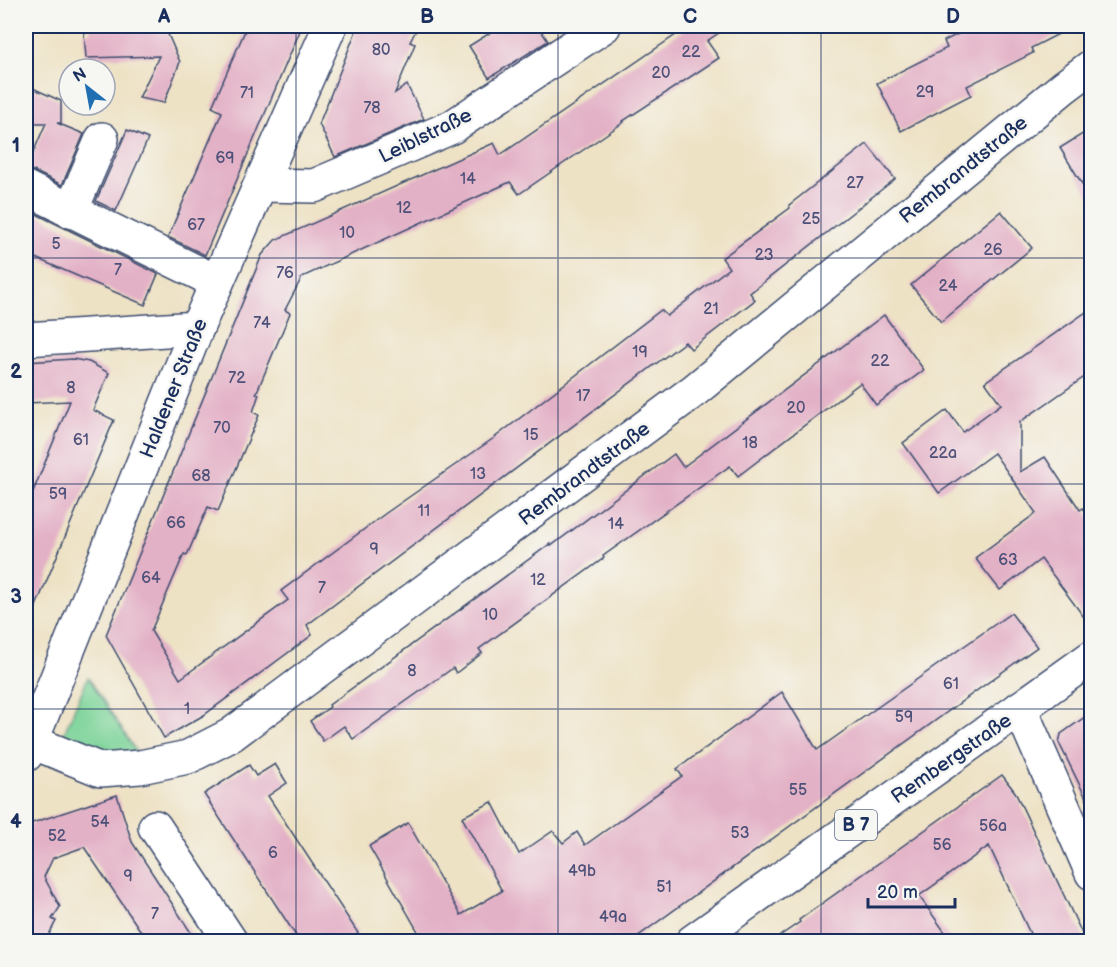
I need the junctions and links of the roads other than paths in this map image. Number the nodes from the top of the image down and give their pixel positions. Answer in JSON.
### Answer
{"nodes":[{"id":1,"x":330,"y":26,"type":"edge"},
{"id":2,"x":604,"y":26,"type":"edge"},
{"id":3,"x":1092,"y":66,"type":"edge"},
{"id":4,"x":102,"y":139,"type":"dead end"},
{"id":5,"x":261,"y":185,"type":"junction"},
{"id":6,"x":26,"y":188,"type":"edge"},
{"id":7,"x":71,"y":211,"type":"junction"},
{"id":8,"x":217,"y":282,"type":"junction"},
{"id":9,"x":197,"y":328,"type":"junction"},
{"id":10,"x":26,"y":339,"type":"edge"},
{"id":11,"x":1092,"y":657,"type":"edge"},
{"id":12,"x":1020,"y":708,"type":"junction"},
{"id":13,"x":29,"y":749,"type":"edge"},
{"id":14,"x":155,"y":827,"type":"dead end"},
{"id":15,"x":1092,"y":873,"type":"edge"},
{"id":16,"x":231,"y":942,"type":"edge"},
{"id":17,"x":692,"y":942,"type":"edge"}],
"edges":[{"from":1,"to":5,"type":"street","name":"Haldener Straße"},
{"from":2,"to":5,"type":"street","name":"Leiblstraße"},
{"from":3,"to":13,"type":"street","name":"Rembrandtstraße"},
{"from":4,"to":7,"type":"street"},
{"from":5,"to":8,"type":"street","name":"Haldener Straße"},
{"from":6,"to":7,"type":"street"},
{"from":7,"to":8,"type":"street"},
{"from":8,"to":9,"type":"street","name":"Haldener Straße"},
{"from":9,"to":10,"type":"street"},
{"from":9,"to":13,"type":"street","name":"Haldener Straße"},
{"from":11,"to":12,"type":"street","name":"Rembergstraße","number":"B 7"},
{"from":12,"to":15,"type":"street"},
{"from":12,"to":17,"type":"street","name":"Rembergstraße","number":"B 7"},
{"from":14,"to":16,"type":"street"}]}
